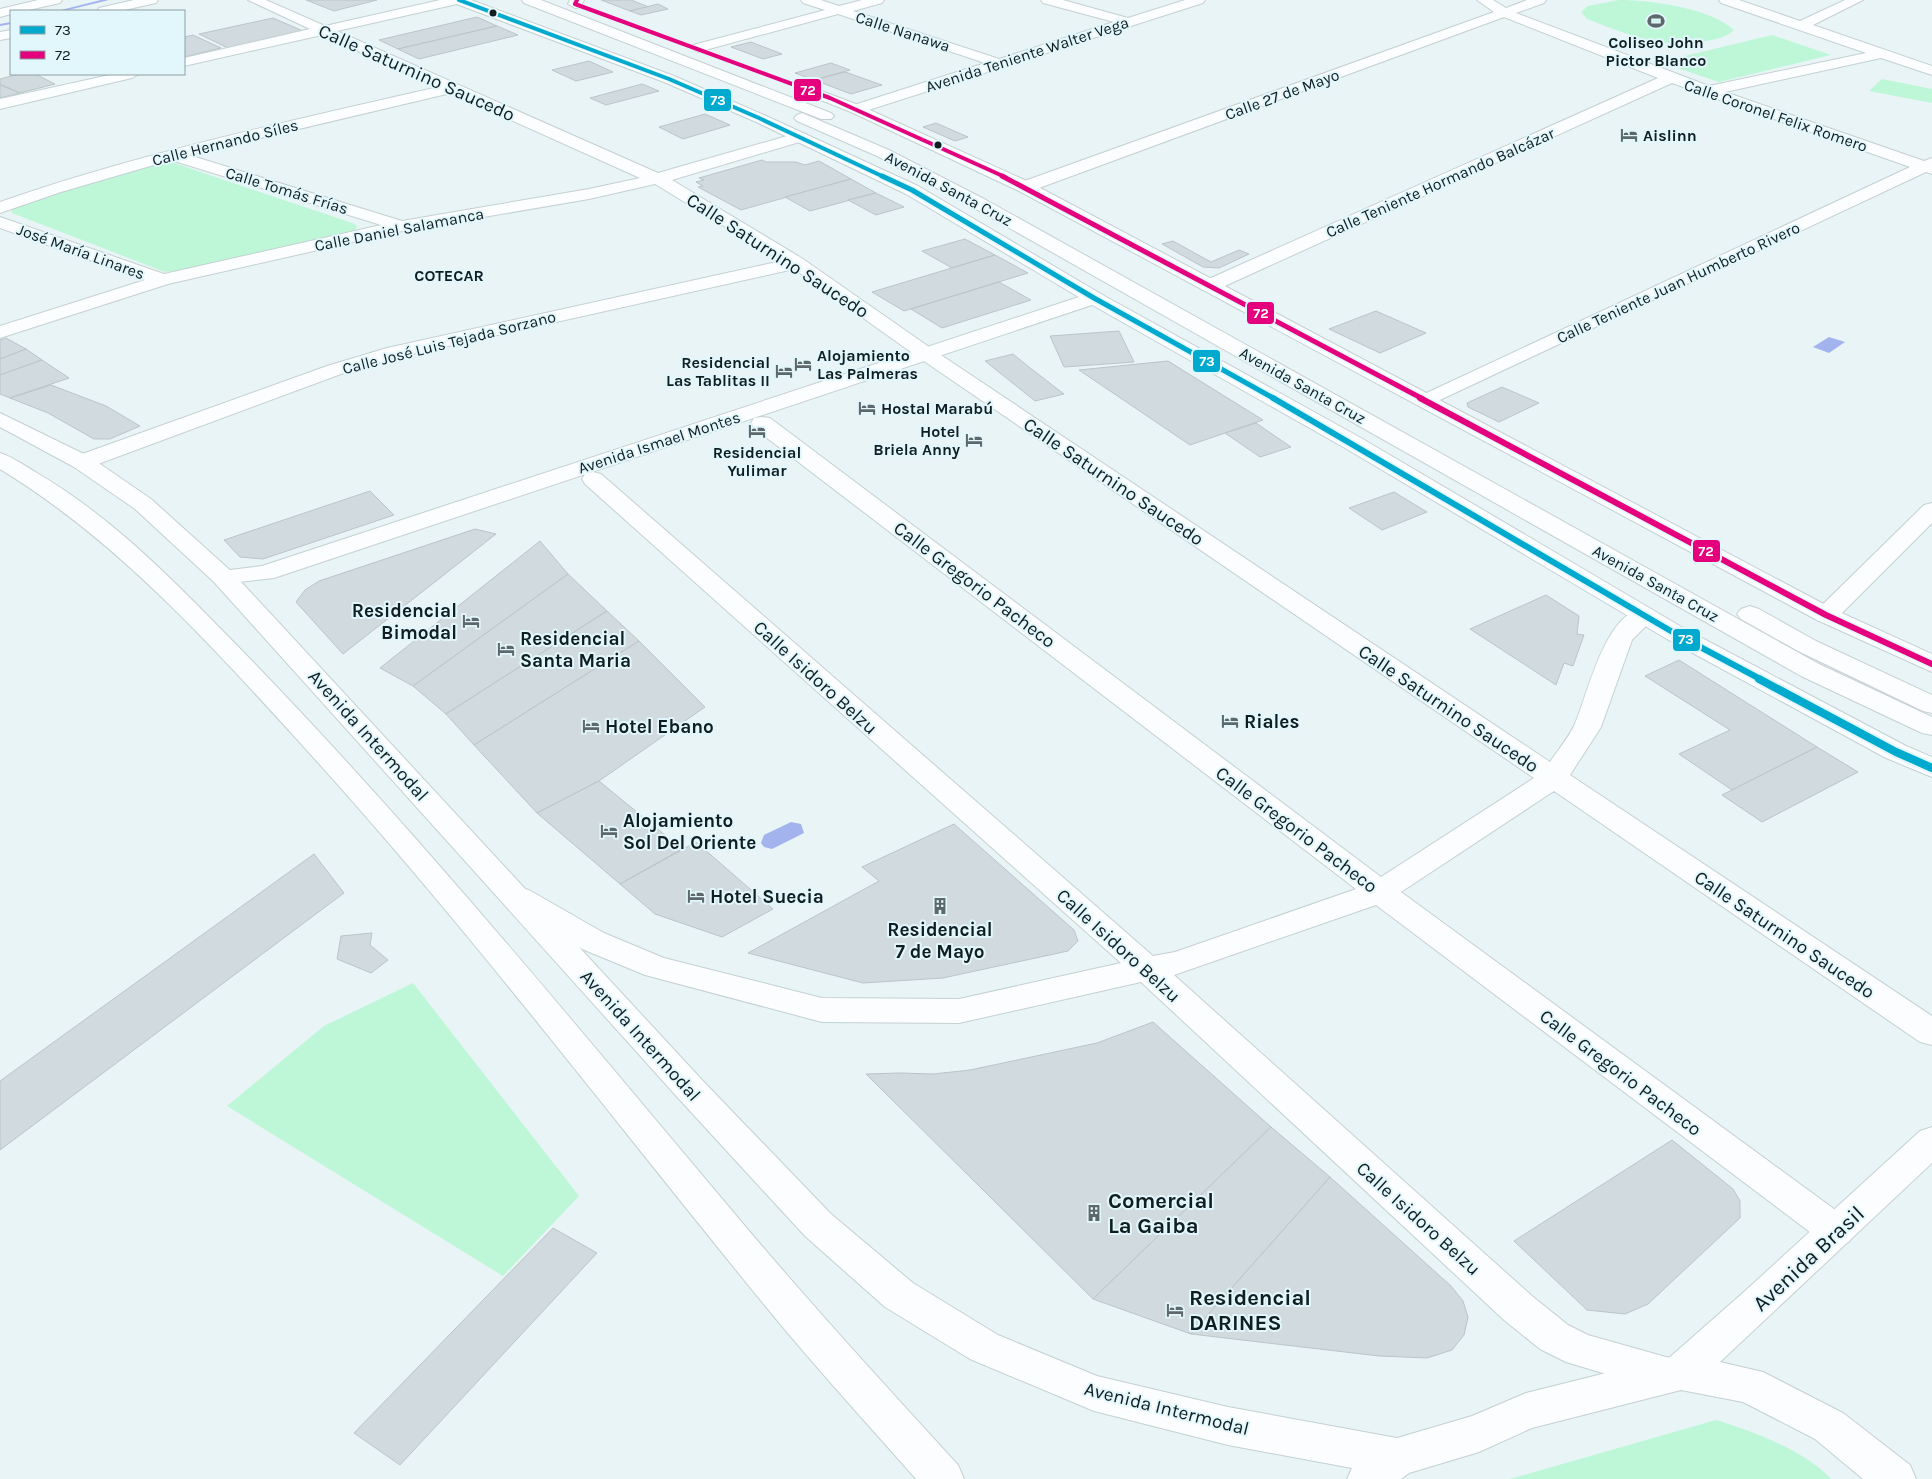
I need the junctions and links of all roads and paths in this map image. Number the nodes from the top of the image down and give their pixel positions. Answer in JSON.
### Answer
{"nodes":[{"id":1,"x":56,"y":0,"type":"edge"},
{"id":2,"x":151,"y":0,"type":"edge"},
{"id":3,"x":255,"y":0,"type":"edge"},
{"id":4,"x":458,"y":0,"type":"edge"},
{"id":5,"x":495,"y":0,"type":"edge"},
{"id":6,"x":529,"y":0,"type":"edge"},
{"id":7,"x":808,"y":0,"type":"edge"},
{"id":8,"x":877,"y":0,"type":"edge"},
{"id":9,"x":1048,"y":0,"type":"edge"},
{"id":10,"x":1198,"y":0,"type":"edge"},
{"id":11,"x":1484,"y":0,"type":"edge"},
{"id":12,"x":1540,"y":0,"type":"edge"},
{"id":13,"x":1726,"y":0,"type":"edge"},
{"id":14,"x":1856,"y":0,"type":"edge"},
{"id":15,"x":572,"y":1,"type":"edge"},
{"id":16,"x":13,"y":10,"type":"edge"},
{"id":17,"x":108,"y":10,"type":"edge"},
{"id":18,"x":838,"y":10,"type":"junction"},
{"id":19,"x":1505,"y":13,"type":"junction"},
{"id":20,"x":1126,"y":22,"type":"junction"},
{"id":21,"x":1801,"y":26,"type":"junction"},
{"id":22,"x":325,"y":30,"type":"junction"},
{"id":23,"x":698,"y":48,"type":"junction"},
{"id":24,"x":628,"y":49,"type":"junction"},
{"id":25,"x":1883,"y":54,"type":"junction"},
{"id":26,"x":185,"y":62,"type":"edge"},
{"id":27,"x":998,"y":63,"type":"junction"},
{"id":28,"x":1932,"y":70,"type":"edge"},
{"id":29,"x":714,"y":72,"type":"junction"},
{"id":30,"x":128,"y":75,"type":"edge"},
{"id":31,"x":1671,"y":78,"type":"junction"},
{"id":32,"x":669,"y":79,"type":"junction"},
{"id":33,"x":454,"y":88,"type":"junction"},
{"id":34,"x":1709,"y":91,"type":"junction"},
{"id":35,"x":0,"y":104,"type":"edge"},
{"id":36,"x":856,"y":108,"type":"junction"},
{"id":37,"x":800,"y":137,"type":"junction"},
{"id":38,"x":171,"y":154,"type":"junction"},
{"id":39,"x":1929,"y":167,"type":"edge"},
{"id":40,"x":657,"y":179,"type":"junction"},
{"id":41,"x":1025,"y":187,"type":"junction"},
{"id":42,"x":0,"y":208,"type":"edge"},
{"id":43,"x":0,"y":222,"type":"edge"},
{"id":44,"x":402,"y":226,"type":"junction"},
{"id":45,"x":797,"y":263,"type":"junction"},
{"id":46,"x":163,"y":280,"type":"junction"},
{"id":47,"x":1208,"y":286,"type":"junction"},
{"id":48,"x":1102,"y":302,"type":"junction"},
{"id":49,"x":0,"y":332,"type":"edge"},
{"id":50,"x":932,"y":358,"type":"junction"},
{"id":51,"x":1424,"y":402,"type":"junction"},
{"id":52,"x":0,"y":419,"type":"edge"},
{"id":53,"x":762,"y":423,"type":"junction"},
{"id":54,"x":0,"y":460,"type":"edge"},
{"id":55,"x":82,"y":462,"type":"junction"},
{"id":56,"x":593,"y":479,"type":"junction"},
{"id":57,"x":1932,"y":510,"type":"edge"},
{"id":58,"x":1667,"y":568,"type":"dead end"},
{"id":59,"x":234,"y":588,"type":"junction"},
{"id":60,"x":1737,"y":607,"type":"dead end"},
{"id":61,"x":1644,"y":615,"type":"junction"},
{"id":62,"x":1826,"y":615,"type":"junction"},
{"id":63,"x":1932,"y":664,"type":"edge"},
{"id":64,"x":1932,"y":706,"type":"edge"},
{"id":65,"x":1932,"y":727,"type":"edge"},
{"id":66,"x":1896,"y":752,"type":"junction"},
{"id":67,"x":1932,"y":768,"type":"edge"},
{"id":68,"x":1932,"y":777,"type":"edge"},
{"id":69,"x":1553,"y":778,"type":"junction"},
{"id":70,"x":1380,"y":892,"type":"junction"},
{"id":71,"x":513,"y":894,"type":"junction"},
{"id":72,"x":1146,"y":968,"type":"junction"},
{"id":73,"x":1932,"y":1033,"type":"edge"},
{"id":74,"x":1932,"y":1141,"type":"edge"},
{"id":75,"x":1836,"y":1231,"type":"junction"},
{"id":76,"x":1674,"y":1373,"type":"junction"},
{"id":77,"x":1382,"y":1468,"type":"edge"},
{"id":78,"x":943,"y":1479,"type":"edge"},
{"id":79,"x":1895,"y":1479,"type":"edge"}],
"edges":[{"from":1,"to":16,"type":"street"},
{"from":2,"to":17,"type":"street"},
{"from":3,"to":22,"type":"street","name":"Calle Saturnino Saucedo"},
{"from":4,"to":22,"type":"street"},
{"from":4,"to":32,"type":"street","name":"Avenida Santa Cruz"},
{"from":5,"to":24,"type":"street","name":"Avenida Santa Cruz"},
{"from":6,"to":29,"type":"street","name":"Avenida Santa Cruz"},
{"from":7,"to":18,"type":"street","name":"Calle Nanawa"},
{"from":8,"to":18,"type":"street"},
{"from":9,"to":20,"type":"street"},
{"from":10,"to":20,"type":"street","name":"Avenida Teniente Walter Vega"},
{"from":11,"to":19,"type":"street","name":"Calle Coronel Felix Romero"},
{"from":12,"to":19,"type":"street","name":"Calle 27 de Mayo"},
{"from":13,"to":21,"type":"street"},
{"from":14,"to":21,"type":"street"},
{"from":15,"to":23,"type":"street","name":"Avenida Santa Cruz"},
{"from":18,"to":23,"type":"street"},
{"from":18,"to":27,"type":"street","name":"Calle Nanawa"},
{"from":19,"to":31,"type":"street","name":"Calle Coronel Felix Romero"},
{"from":19,"to":41,"type":"street","name":"Calle 27 de Mayo"},
{"from":20,"to":27,"type":"street","name":"Avenida Teniente Walter Vega"},
{"from":21,"to":25,"type":"street"},
{"from":22,"to":26,"type":"street"},
{"from":22,"to":33,"type":"street","name":"Calle Saturnino Saucedo"},
{"from":23,"to":29,"type":"street"},
{"from":23,"to":36,"type":"street","name":"Avenida Santa Cruz"},
{"from":24,"to":32,"type":"street"},
{"from":24,"to":65,"type":"street","name":"Avenida Santa Cruz"},
{"from":25,"to":28,"type":"street"},
{"from":25,"to":34,"type":"street"},
{"from":27,"to":36,"type":"street","name":"Avenida Teniente Walter Vega"},
{"from":29,"to":58,"type":"street","name":"Avenida Santa Cruz"},
{"from":30,"to":35,"type":"street"},
{"from":31,"to":34,"type":"street","name":"Calle Coronel Felix Romero"},
{"from":31,"to":47,"type":"street","name":"Calle Teniente Hormando Balcázar"},
{"from":32,"to":37,"type":"street","name":"Avenida Santa Cruz"},
{"from":33,"to":38,"type":"street","name":"Calle Hernando Síles"},
{"from":33,"to":40,"type":"street","name":"Calle Saturnino Saucedo"},
{"from":34,"to":39,"type":"street","name":"Calle Coronel Felix Romero"},
{"from":36,"to":41,"type":"street","name":"Avenida Santa Cruz"},
{"from":37,"to":40,"type":"street","name":"Calle Daniel Salamanca"},
{"from":37,"to":48,"type":"street","name":"Avenida Santa Cruz"},
{"from":38,"to":42,"type":"street","name":"Calle Hernando Síles"},
{"from":38,"to":44,"type":"street","name":"Calle Tomás Frías"},
{"from":39,"to":51,"type":"street","name":"Calle Teniente Juan Humberto Rivero"},
{"from":40,"to":44,"type":"street","name":"Calle Daniel Salamanca"},
{"from":40,"to":45,"type":"street","name":"Calle Saturnino Saucedo"},
{"from":41,"to":47,"type":"street","name":"Avenida Santa Cruz"},
{"from":43,"to":46,"type":"street","name":"José María Linares"},
{"from":44,"to":46,"type":"street","name":"Calle Daniel Salamanca"},
{"from":45,"to":50,"type":"street","name":"Calle Saturnino Saucedo"},
{"from":45,"to":55,"type":"street","name":"Calle José Luis Tejada Sorzano"},
{"from":46,"to":49,"type":"street","name":"Calle Daniel Salamanca"},
{"from":47,"to":51,"type":"street","name":"Avenida Santa Cruz"},
{"from":48,"to":50,"type":"street","name":"Avenida Ismael Montes"},
{"from":48,"to":61,"type":"street","name":"Avenida Santa Cruz"},
{"from":50,"to":53,"type":"street","name":"Avenida Ismael Montes"},
{"from":50,"to":59,"type":"street","name":"Avenida Ismael Montes"},
{"from":50,"to":69,"type":"street","name":"Calle Saturnino Saucedo"},
{"from":51,"to":62,"type":"street","name":"Avenida Santa Cruz"},
{"from":52,"to":55,"type":"street","name":"Avenida Intermodal"},
{"from":53,"to":56,"type":"street","name":"Avenida Ismael Montes"},
{"from":53,"to":70,"type":"street","name":"Calle Gregorio Pacheco"},
{"from":54,"to":78,"type":"street"},
{"from":55,"to":59,"type":"street","name":"Avenida Intermodal"},
{"from":56,"to":59,"type":"street","name":"Avenida Ismael Montes"},
{"from":56,"to":72,"type":"street","name":"Calle Isidoro Belzu"},
{"from":57,"to":62,"type":"street"},
{"from":59,"to":71,"type":"street","name":"Avenida Intermodal"},
{"from":60,"to":64,"type":"street","name":"Avenida Santa Cruz"},
{"from":61,"to":66,"type":"street","name":"Avenida Santa Cruz"},
{"from":61,"to":69,"type":"street"},
{"from":62,"to":63,"type":"street","name":"Avenida Santa Cruz"},
{"from":66,"to":67,"type":"street","name":"Avenida Santa Cruz"},
{"from":66,"to":68,"type":"street"},
{"from":69,"to":70,"type":"street"},
{"from":69,"to":73,"type":"street","name":"Calle Saturnino Saucedo"},
{"from":70,"to":72,"type":"street"},
{"from":70,"to":75,"type":"street","name":"Calle Gregorio Pacheco"},
{"from":71,"to":72,"type":"street"},
{"from":71,"to":77,"type":"street","name":"Avenida Intermodal"},
{"from":72,"to":76,"type":"street","name":"Calle Isidoro Belzu"},
{"from":74,"to":75,"type":"street","name":"Avenida Brasil"},
{"from":75,"to":76,"type":"street","name":"Avenida Brasil"},
{"from":76,"to":77,"type":"street"},
{"from":76,"to":79,"type":"street","name":"Calle Isidoro Belzu"}]}
